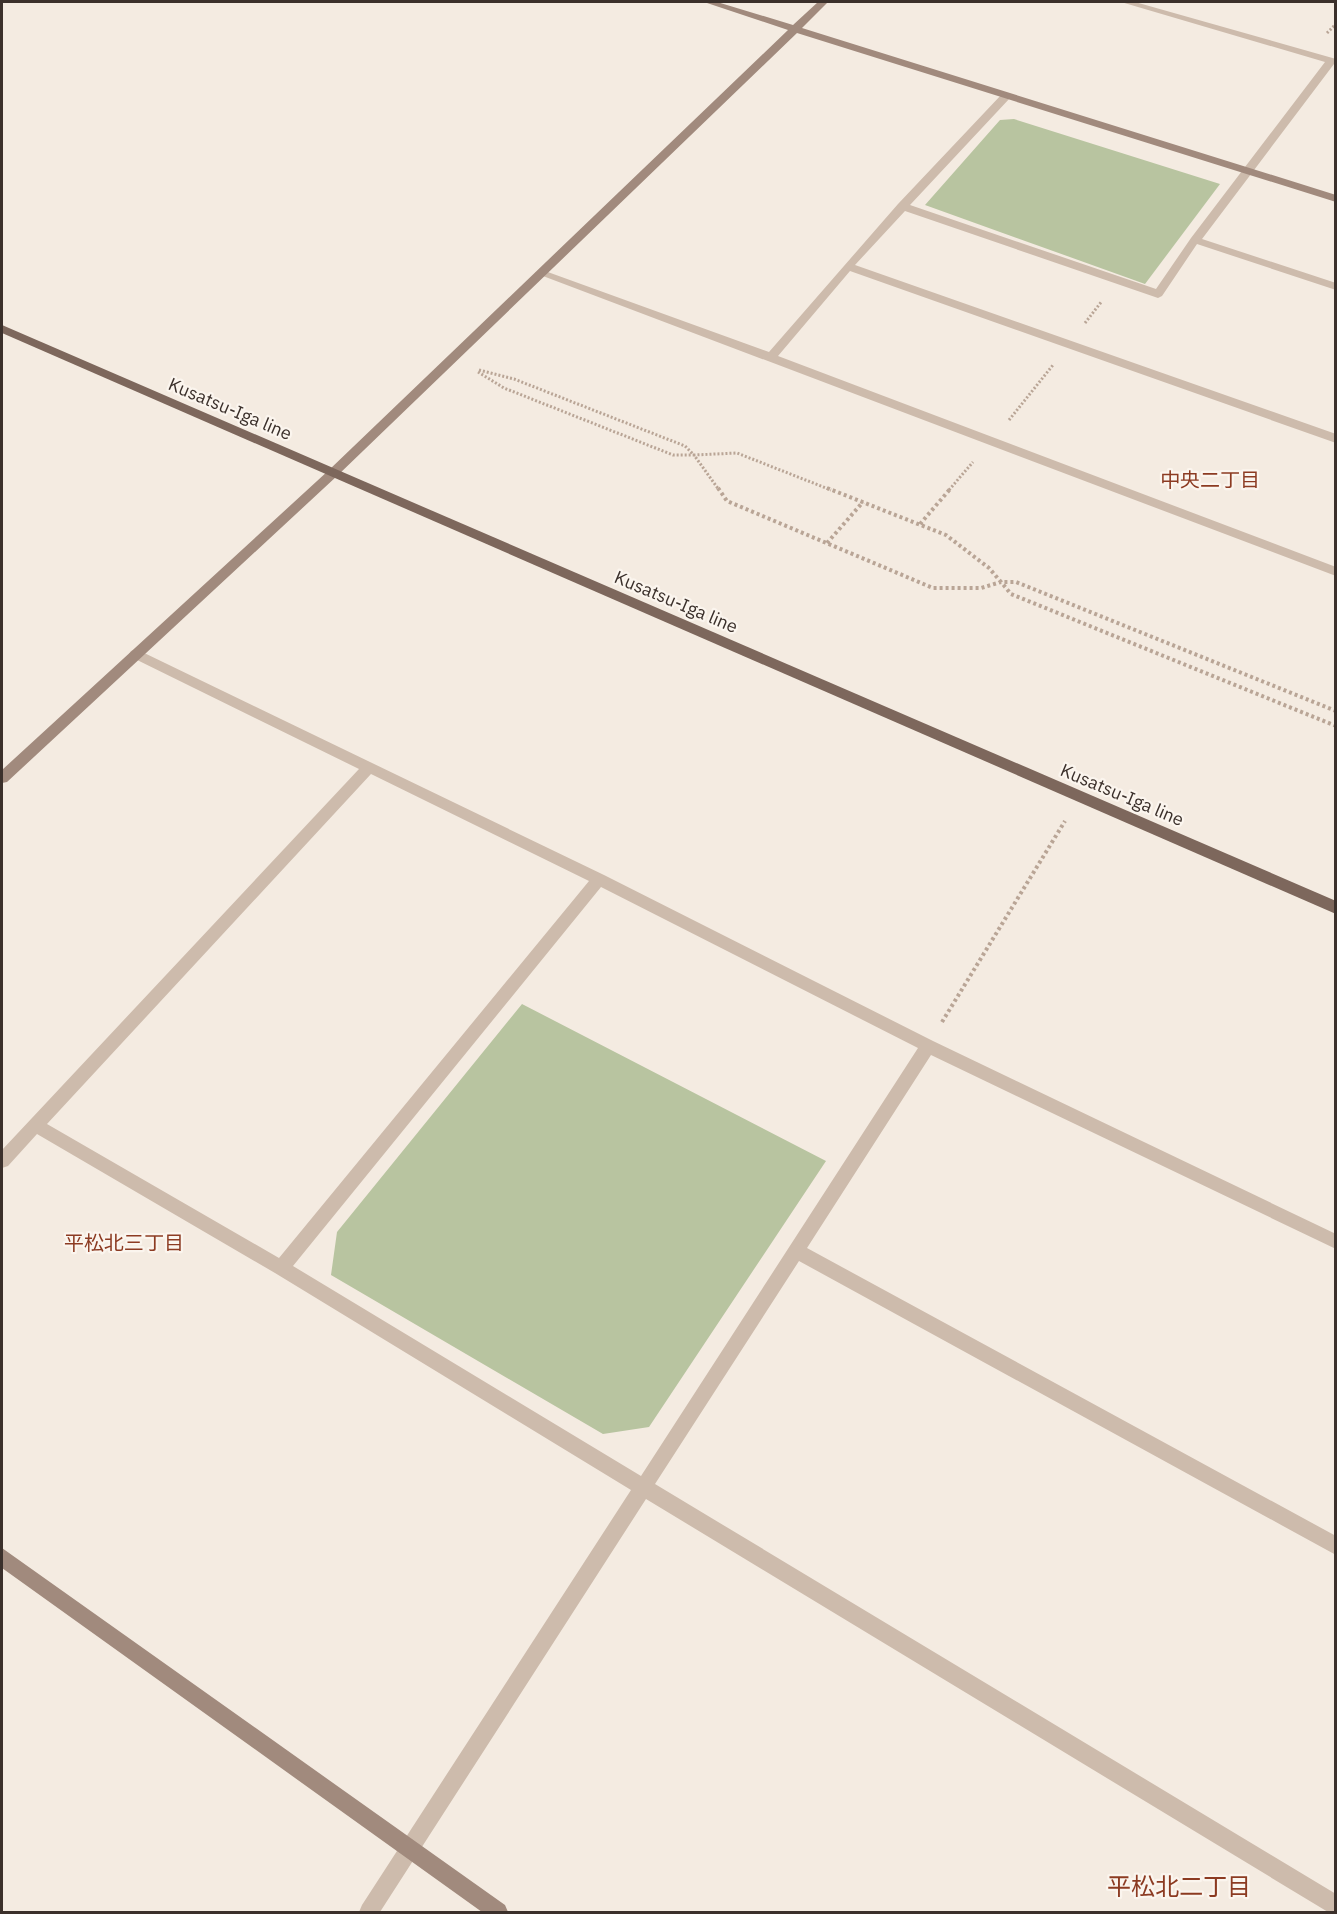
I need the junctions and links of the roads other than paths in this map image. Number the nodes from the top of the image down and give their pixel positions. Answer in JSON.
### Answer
{"nodes":[{"id":1,"x":709,"y":2,"type":"edge"},
{"id":2,"x":823,"y":2,"type":"edge"},
{"id":3,"x":1126,"y":2,"type":"edge"},
{"id":4,"x":794,"y":28,"type":"junction"},
{"id":5,"x":1333,"y":62,"type":"edge"},
{"id":6,"x":1006,"y":96,"type":"junction"},
{"id":7,"x":1247,"y":171,"type":"junction"},
{"id":8,"x":1335,"y":199,"type":"edge"},
{"id":9,"x":902,"y":206,"type":"junction"},
{"id":10,"x":1195,"y":240,"type":"junction"},
{"id":11,"x":848,"y":266,"type":"junction"},
{"id":12,"x":541,"y":273,"type":"junction"},
{"id":13,"x":1335,"y":287,"type":"edge"},
{"id":14,"x":2,"y":329,"type":"edge"},
{"id":15,"x":771,"y":357,"type":"junction"},
{"id":16,"x":1335,"y":439,"type":"edge"},
{"id":17,"x":333,"y":473,"type":"junction"},
{"id":18,"x":1335,"y":572,"type":"edge"},
{"id":19,"x":136,"y":654,"type":"junction"},
{"id":20,"x":369,"y":767,"type":"junction"},
{"id":21,"x":2,"y":778,"type":"edge"},
{"id":22,"x":599,"y":879,"type":"junction"},
{"id":23,"x":1335,"y":908,"type":"edge"},
{"id":24,"x":928,"y":1046,"type":"junction"},
{"id":25,"x":35,"y":1125,"type":"junction"},
{"id":26,"x":2,"y":1161,"type":"edge"},
{"id":27,"x":1335,"y":1242,"type":"edge"},
{"id":28,"x":796,"y":1251,"type":"junction"},
{"id":29,"x":281,"y":1268,"type":"junction"},
{"id":30,"x":644,"y":1489,"type":"junction"},
{"id":31,"x":1335,"y":1546,"type":"edge"},
{"id":32,"x":2,"y":1557,"type":"edge"},
{"id":33,"x":408,"y":1850,"type":"junction"},
{"id":34,"x":1335,"y":1906,"type":"edge"},
{"id":35,"x":369,"y":1912,"type":"edge"},
{"id":36,"x":498,"y":1912,"type":"edge"}],
"edges":[{"from":1,"to":4,"type":"street"},
{"from":2,"to":4,"type":"street"},
{"from":3,"to":5,"type":"street"},
{"from":4,"to":6,"type":"street"},
{"from":4,"to":12,"type":"street"},
{"from":5,"to":7,"type":"street"},
{"from":6,"to":7,"type":"street"},
{"from":6,"to":9,"type":"street"},
{"from":7,"to":8,"type":"street"},
{"from":7,"to":10,"type":"street"},
{"from":9,"to":10,"type":"street"},
{"from":9,"to":11,"type":"street"},
{"from":10,"to":13,"type":"street"},
{"from":11,"to":15,"type":"street"},
{"from":11,"to":16,"type":"street"},
{"from":12,"to":15,"type":"street"},
{"from":12,"to":17,"type":"street"},
{"from":14,"to":17,"type":"main road","name":"Kusatsu-Iga line"},
{"from":15,"to":18,"type":"street"},
{"from":17,"to":19,"type":"street"},
{"from":17,"to":23,"type":"main road","name":"Kusatsu-Iga line"},
{"from":19,"to":20,"type":"street"},
{"from":19,"to":21,"type":"street"},
{"from":20,"to":22,"type":"street"},
{"from":20,"to":25,"type":"street"},
{"from":22,"to":24,"type":"street"},
{"from":22,"to":29,"type":"street"},
{"from":24,"to":27,"type":"street"},
{"from":24,"to":28,"type":"street"},
{"from":25,"to":26,"type":"street"},
{"from":25,"to":29,"type":"street"},
{"from":28,"to":30,"type":"street"},
{"from":28,"to":31,"type":"street"},
{"from":29,"to":30,"type":"street"},
{"from":30,"to":33,"type":"street"},
{"from":30,"to":34,"type":"street"},
{"from":32,"to":33,"type":"street"},
{"from":33,"to":35,"type":"street"},
{"from":33,"to":36,"type":"street"}]}
